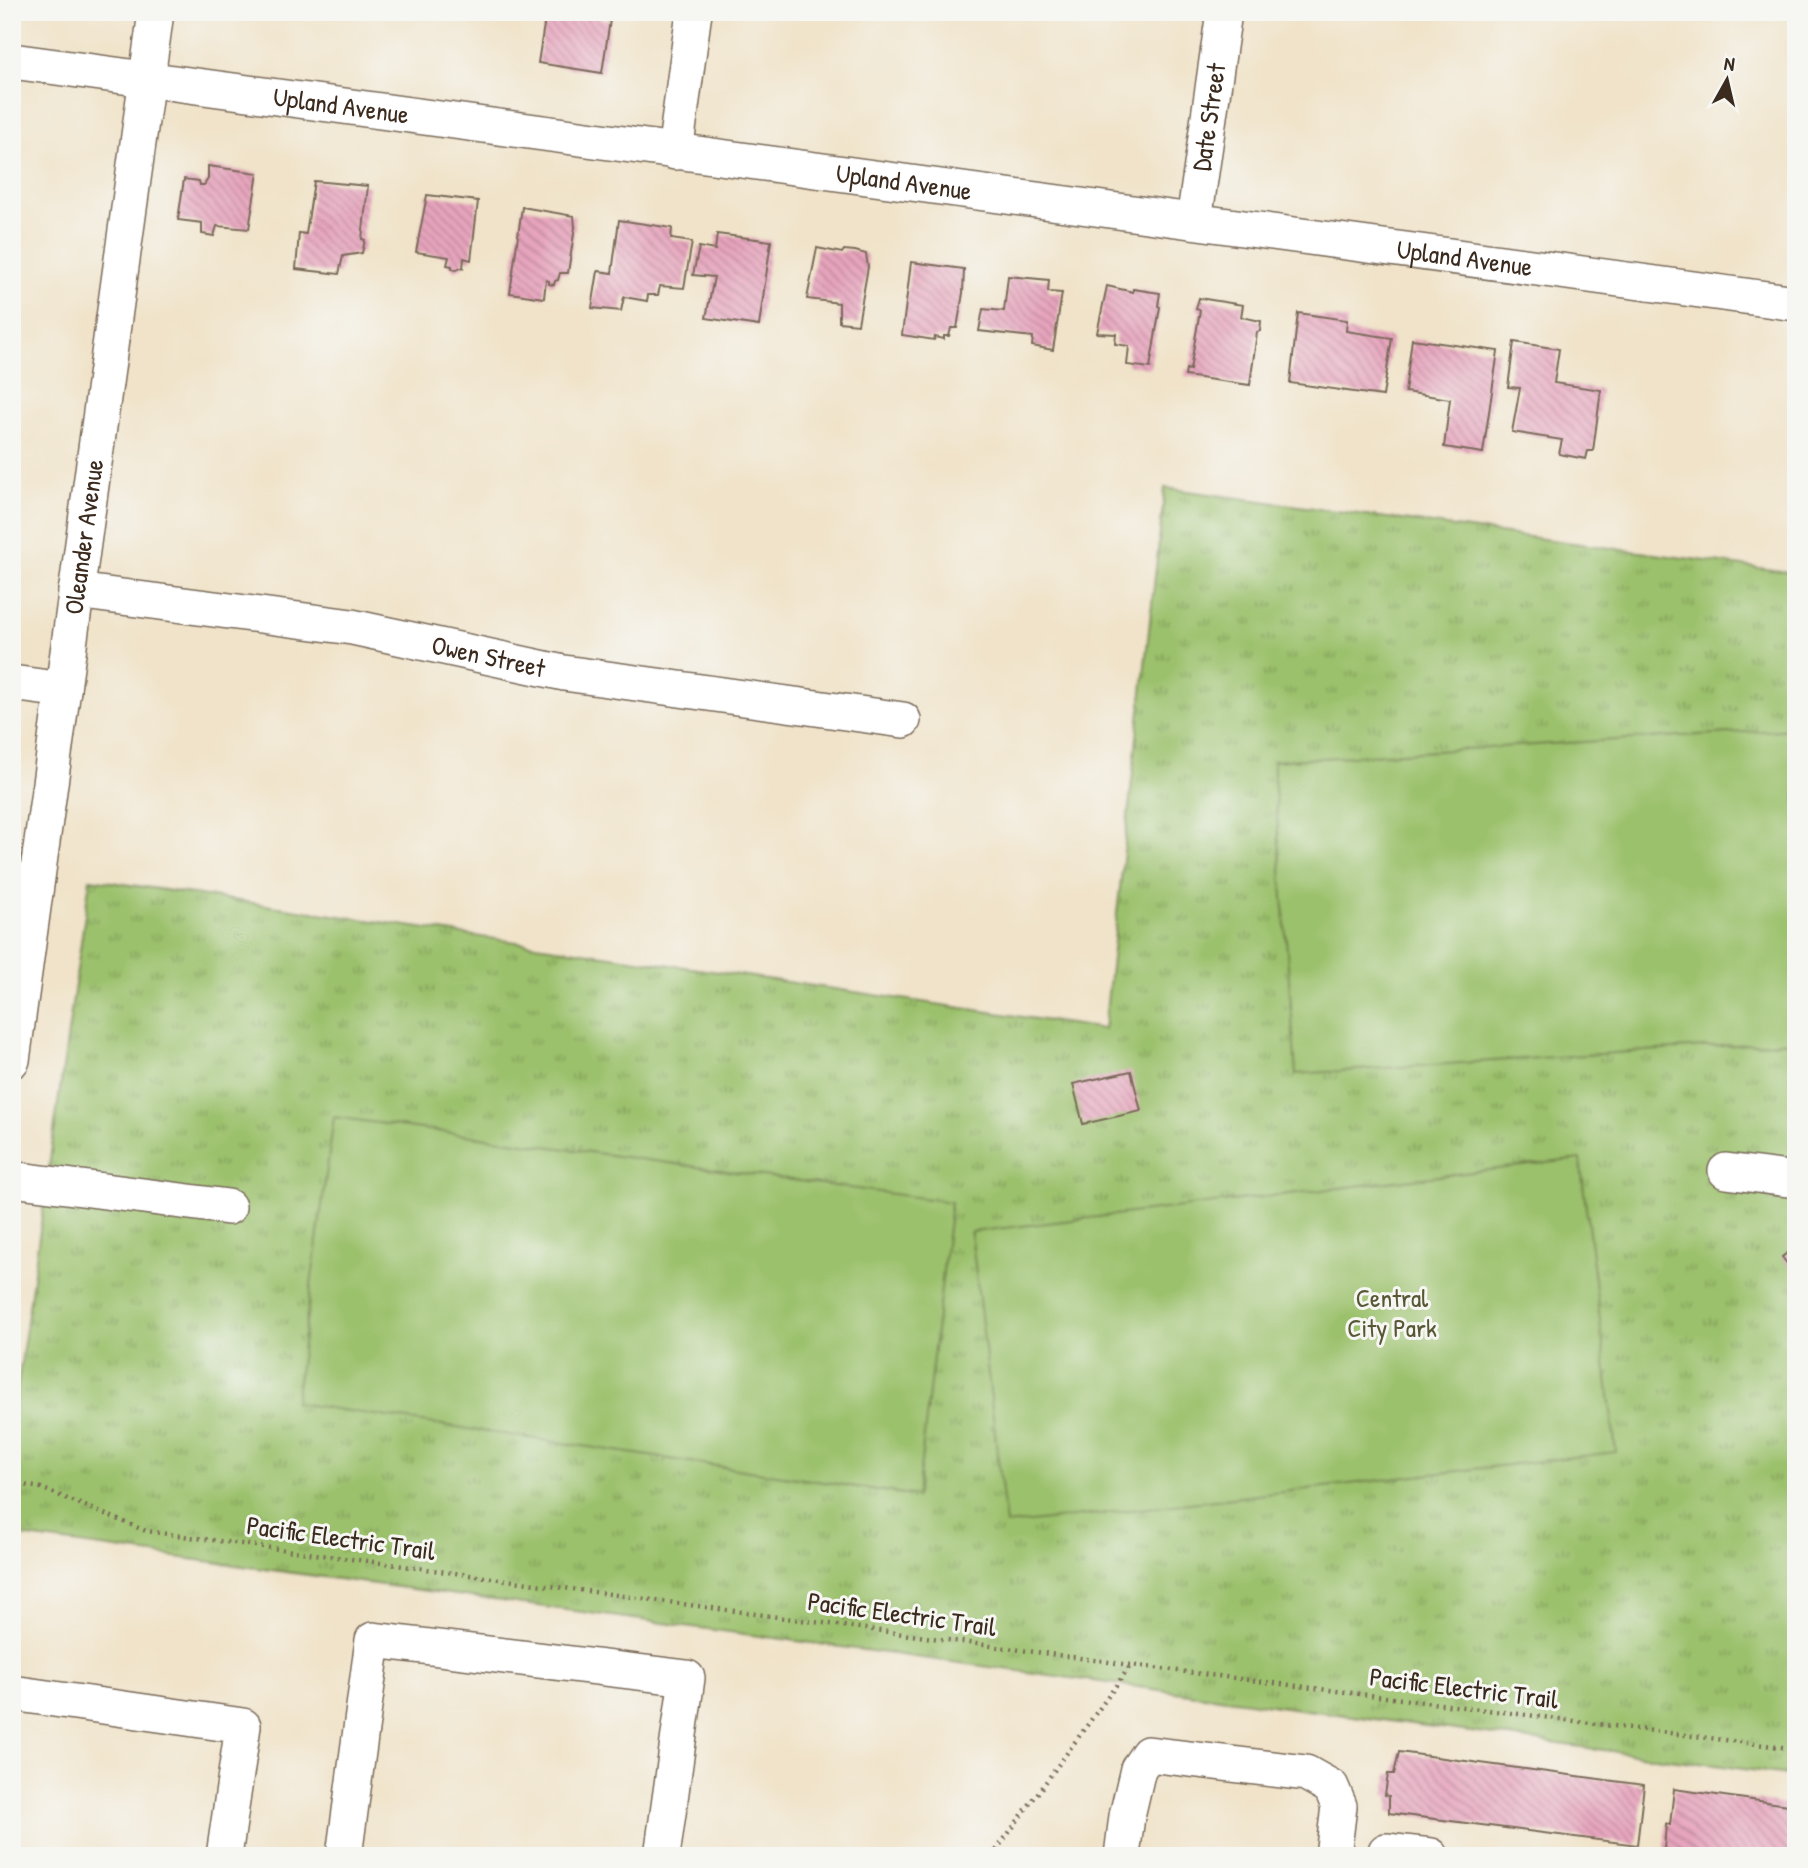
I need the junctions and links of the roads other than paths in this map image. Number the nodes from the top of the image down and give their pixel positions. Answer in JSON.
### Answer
{"nodes":[{"id":1,"x":156,"y":12,"type":"edge"},
{"id":2,"x":694,"y":12,"type":"edge"},
{"id":3,"x":1224,"y":12,"type":"edge"},
{"id":4,"x":12,"y":61,"type":"edge"},
{"id":5,"x":147,"y":79,"type":"junction"},
{"id":6,"x":675,"y":152,"type":"junction"},
{"id":7,"x":1194,"y":221,"type":"junction"},
{"id":8,"x":1796,"y":303,"type":"edge"},
{"id":9,"x":76,"y":591,"type":"junction"},
{"id":10,"x":12,"y":683,"type":"edge"},
{"id":11,"x":63,"y":690,"type":"junction"},
{"id":12,"x":903,"y":720,"type":"dead end"},
{"id":13,"x":12,"y":1060,"type":"edge"},
{"id":14,"x":1726,"y":1171,"type":"dead end"},
{"id":15,"x":12,"y":1179,"type":"edge"},
{"id":16,"x":1796,"y":1180,"type":"edge"},
{"id":17,"x":228,"y":1208,"type":"dead end"},
{"id":18,"x":12,"y":1693,"type":"edge"},
{"id":19,"x":1386,"y":1851,"type":"dead end"},
{"id":20,"x":224,"y":1856,"type":"edge"},
{"id":21,"x":344,"y":1856,"type":"edge"},
{"id":22,"x":662,"y":1856,"type":"edge"},
{"id":23,"x":1122,"y":1856,"type":"edge"},
{"id":24,"x":1333,"y":1856,"type":"edge"},
{"id":25,"x":1431,"y":1856,"type":"edge"}],
"edges":[{"from":1,"to":5,"type":"street","name":"Oleander Avenue"},
{"from":2,"to":6,"type":"street"},
{"from":3,"to":7,"type":"street","name":"Date Street"},
{"from":4,"to":5,"type":"street","name":"Upland Avenue"},
{"from":5,"to":6,"type":"street","name":"Upland Avenue"},
{"from":5,"to":9,"type":"street","name":"Oleander Avenue"},
{"from":6,"to":7,"type":"street","name":"Upland Avenue"},
{"from":7,"to":8,"type":"street","name":"Upland Avenue"},
{"from":9,"to":11,"type":"street","name":"Oleander Avenue"},
{"from":9,"to":12,"type":"street","name":"Owen Street"},
{"from":10,"to":11,"type":"street"},
{"from":11,"to":13,"type":"street","name":"Oleander Avenue"},
{"from":14,"to":16,"type":"street"},
{"from":15,"to":17,"type":"street"},
{"from":18,"to":20,"type":"street"},
{"from":19,"to":25,"type":"street"},
{"from":21,"to":22,"type":"street"},
{"from":23,"to":24,"type":"street"}]}
